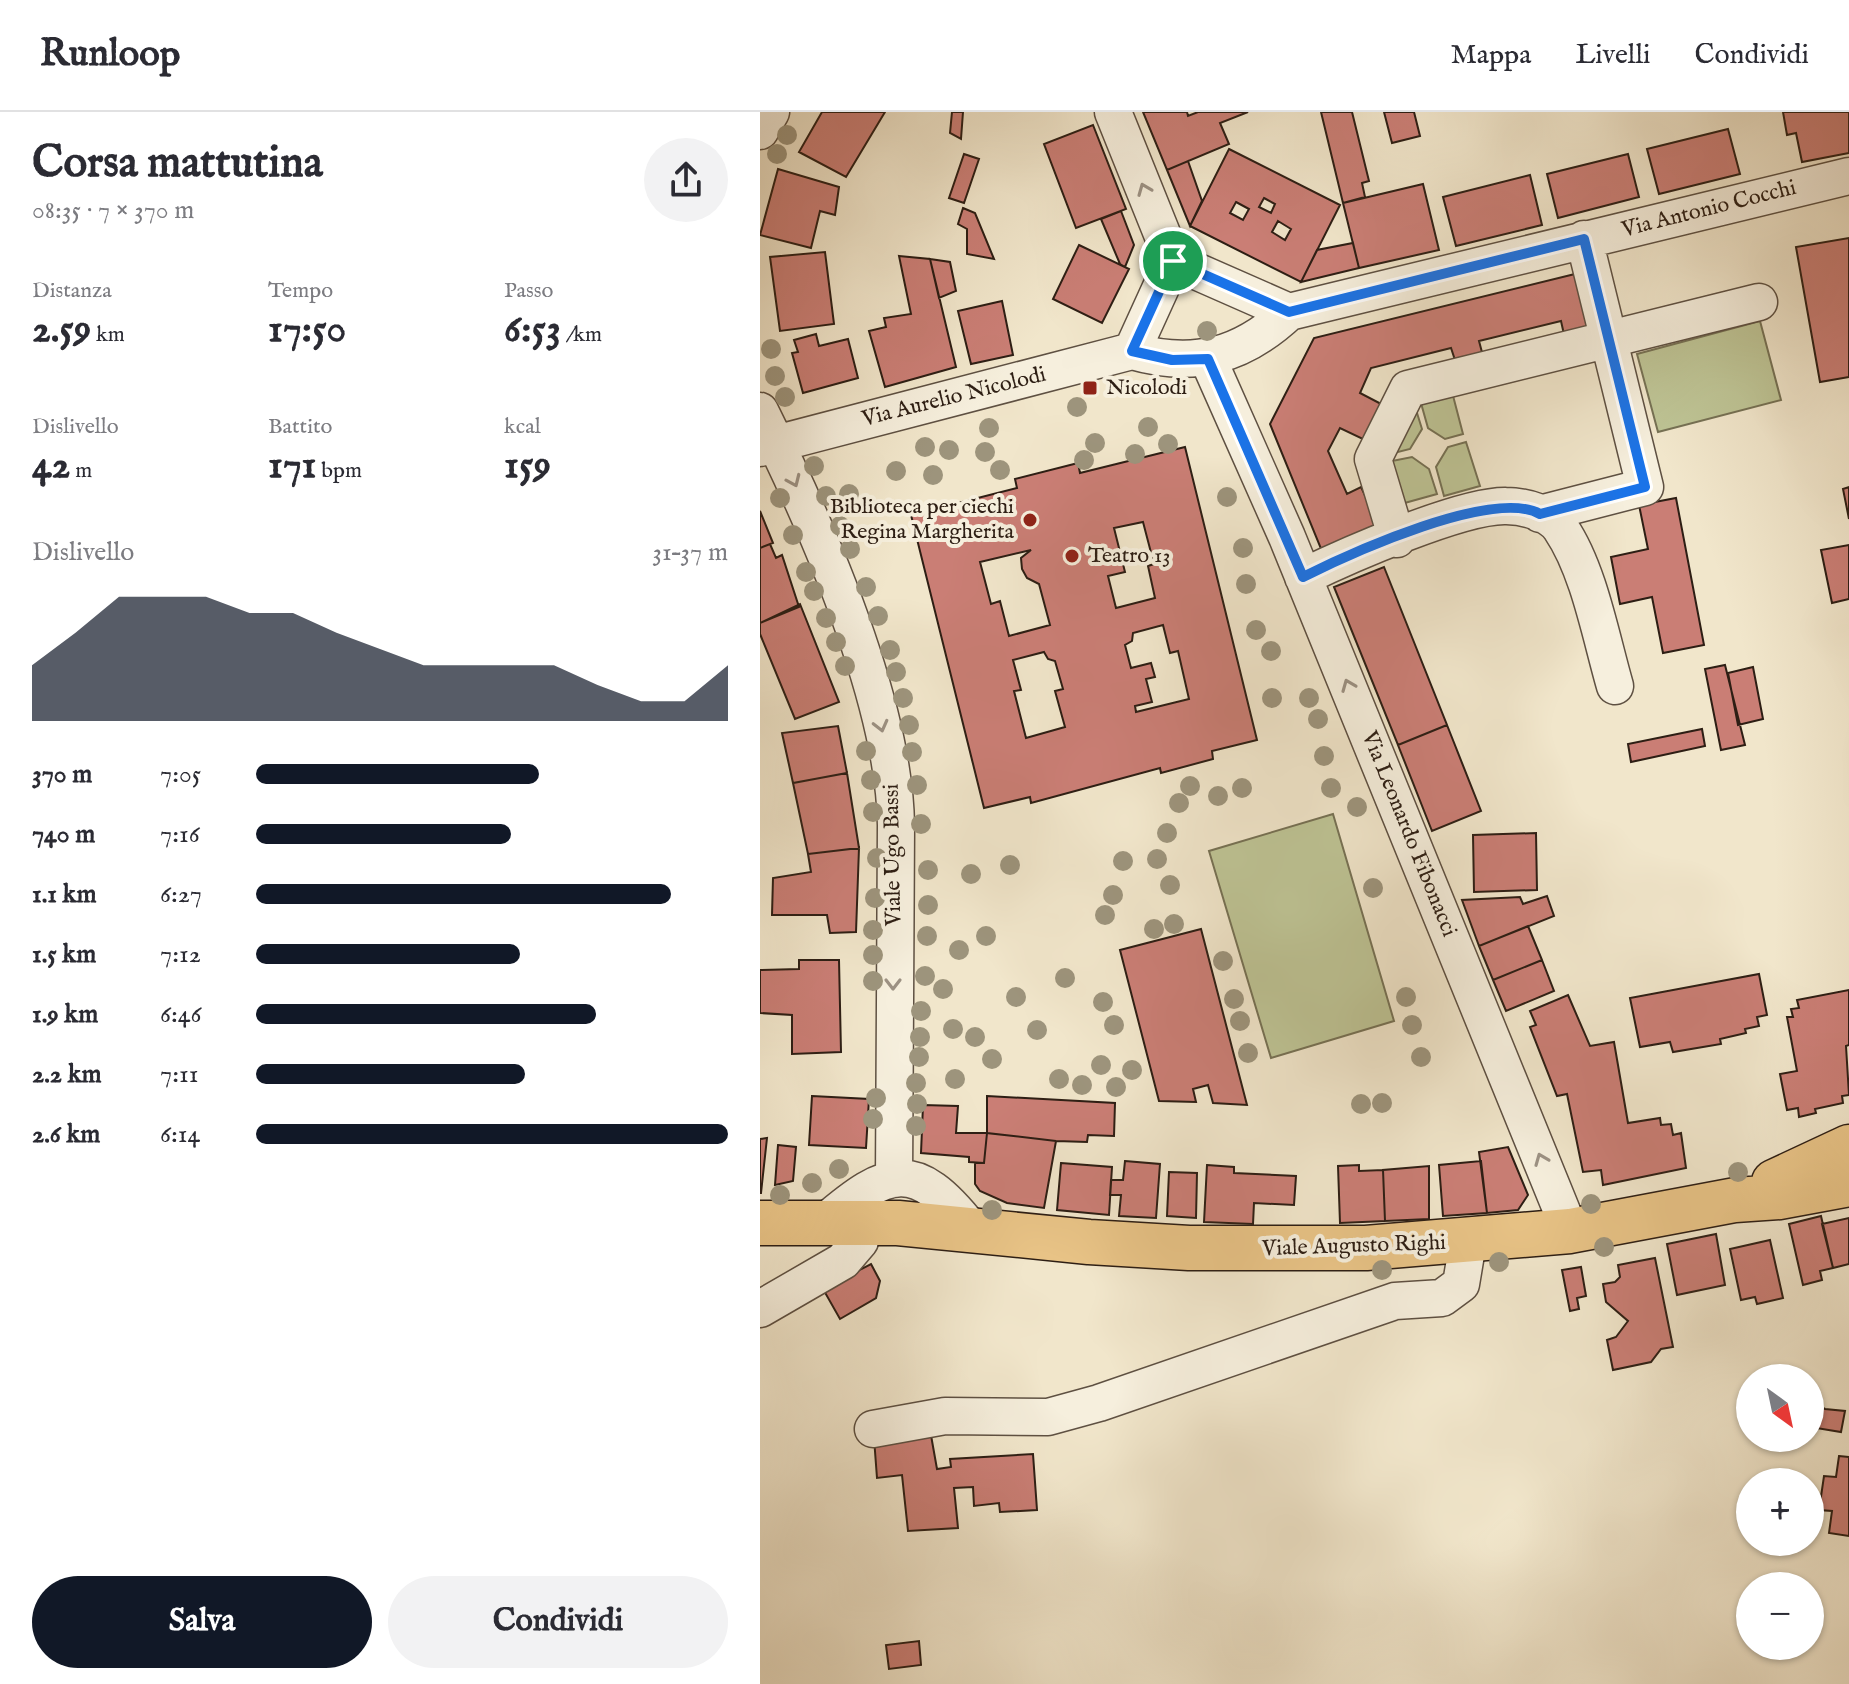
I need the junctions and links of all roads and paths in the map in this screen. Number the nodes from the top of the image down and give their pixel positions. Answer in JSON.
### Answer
{"nodes":[{"id":1,"x":771,"y":112,"type":"edge"},
{"id":2,"x":1113,"y":112,"type":"edge"},
{"id":3,"x":760,"y":131,"type":"edge"},
{"id":4,"x":1849,"y":176,"type":"edge"},
{"id":5,"x":1584,"y":239,"type":"junction"},
{"id":6,"x":1173,"y":261,"type":"junction"},
{"id":7,"x":1759,"y":302,"type":"dead end"},
{"id":8,"x":1289,"y":312,"type":"junction"},
{"id":9,"x":1610,"y":342,"type":"junction"},
{"id":10,"x":1132,"y":351,"type":"junction"},
{"id":11,"x":1208,"y":359,"type":"junction"},
{"id":12,"x":760,"y":411,"type":"edge"},
{"id":13,"x":768,"y":446,"type":"edge"},
{"id":14,"x":1540,"y":514,"type":"junction"},
{"id":15,"x":1397,"y":539,"type":"junction"},
{"id":16,"x":1303,"y":577,"type":"junction"},
{"id":17,"x":1615,"y":686,"type":"dead end"},
{"id":18,"x":1849,"y":1147,"type":"edge"},
{"id":19,"x":894,"y":1179,"type":"junction"},
{"id":20,"x":1849,"y":1184,"type":"edge"},
{"id":21,"x":1735,"y":1200,"type":"junction"},
{"id":22,"x":844,"y":1222,"type":"junction"},
{"id":23,"x":760,"y":1223,"type":"edge"},
{"id":24,"x":970,"y":1228,"type":"junction"},
{"id":25,"x":1570,"y":1231,"type":"junction"},
{"id":26,"x":1468,"y":1242,"type":"junction"},
{"id":27,"x":760,"y":1309,"type":"edge"},
{"id":28,"x":873,"y":1429,"type":"dead end"}],
"edges":[{"from":1,"to":3,"type":"street"},
{"from":6,"to":2,"type":"street","one_way":true},
{"from":4,"to":5,"type":"street","name":"Via Antonio Cocchi"},
{"from":5,"to":8,"type":"street","name":"Via Antonio Cocchi"},
{"from":5,"to":9,"type":"street"},
{"from":6,"to":8,"type":"street"},
{"from":6,"to":10,"type":"street"},
{"from":7,"to":9,"type":"street"},
{"from":8,"to":11,"type":"street"},
{"from":9,"to":14,"type":"street"},
{"from":9,"to":15,"type":"street"},
{"from":10,"to":11,"type":"street"},
{"from":10,"to":13,"type":"street","name":"Via Aurelio Nicolodi"},
{"from":11,"to":16,"type":"street","name":"Via Leonardo Fibonacci"},
{"from":12,"to":13,"type":"street","name":"Viale Ugo Bassi"},
{"from":13,"to":19,"type":"street","name":"Viale Ugo Bassi","one_way":true},
{"from":14,"to":15,"type":"street"},
{"from":14,"to":17,"type":"street"},
{"from":15,"to":16,"type":"street"},
{"from":25,"to":16,"type":"street","name":"Via Leonardo Fibonacci","one_way":true},
{"from":18,"to":21,"type":"main road","name":"Viale Augusto Righi"},
{"from":19,"to":22,"type":"street"},
{"from":19,"to":24,"type":"street"},
{"from":20,"to":21,"type":"main road","name":"Viale Augusto Righi"},
{"from":21,"to":25,"type":"main road","name":"Viale Augusto Righi"},
{"from":22,"to":23,"type":"main road","name":"Viale Augusto Righi"},
{"from":22,"to":24,"type":"main road","name":"Viale Augusto Righi"},
{"from":22,"to":27,"type":"street"},
{"from":24,"to":26,"type":"main road","name":"Viale Augusto Righi"},
{"from":25,"to":26,"type":"main road","name":"Viale Augusto Righi"},
{"from":26,"to":28,"type":"street"}]}
